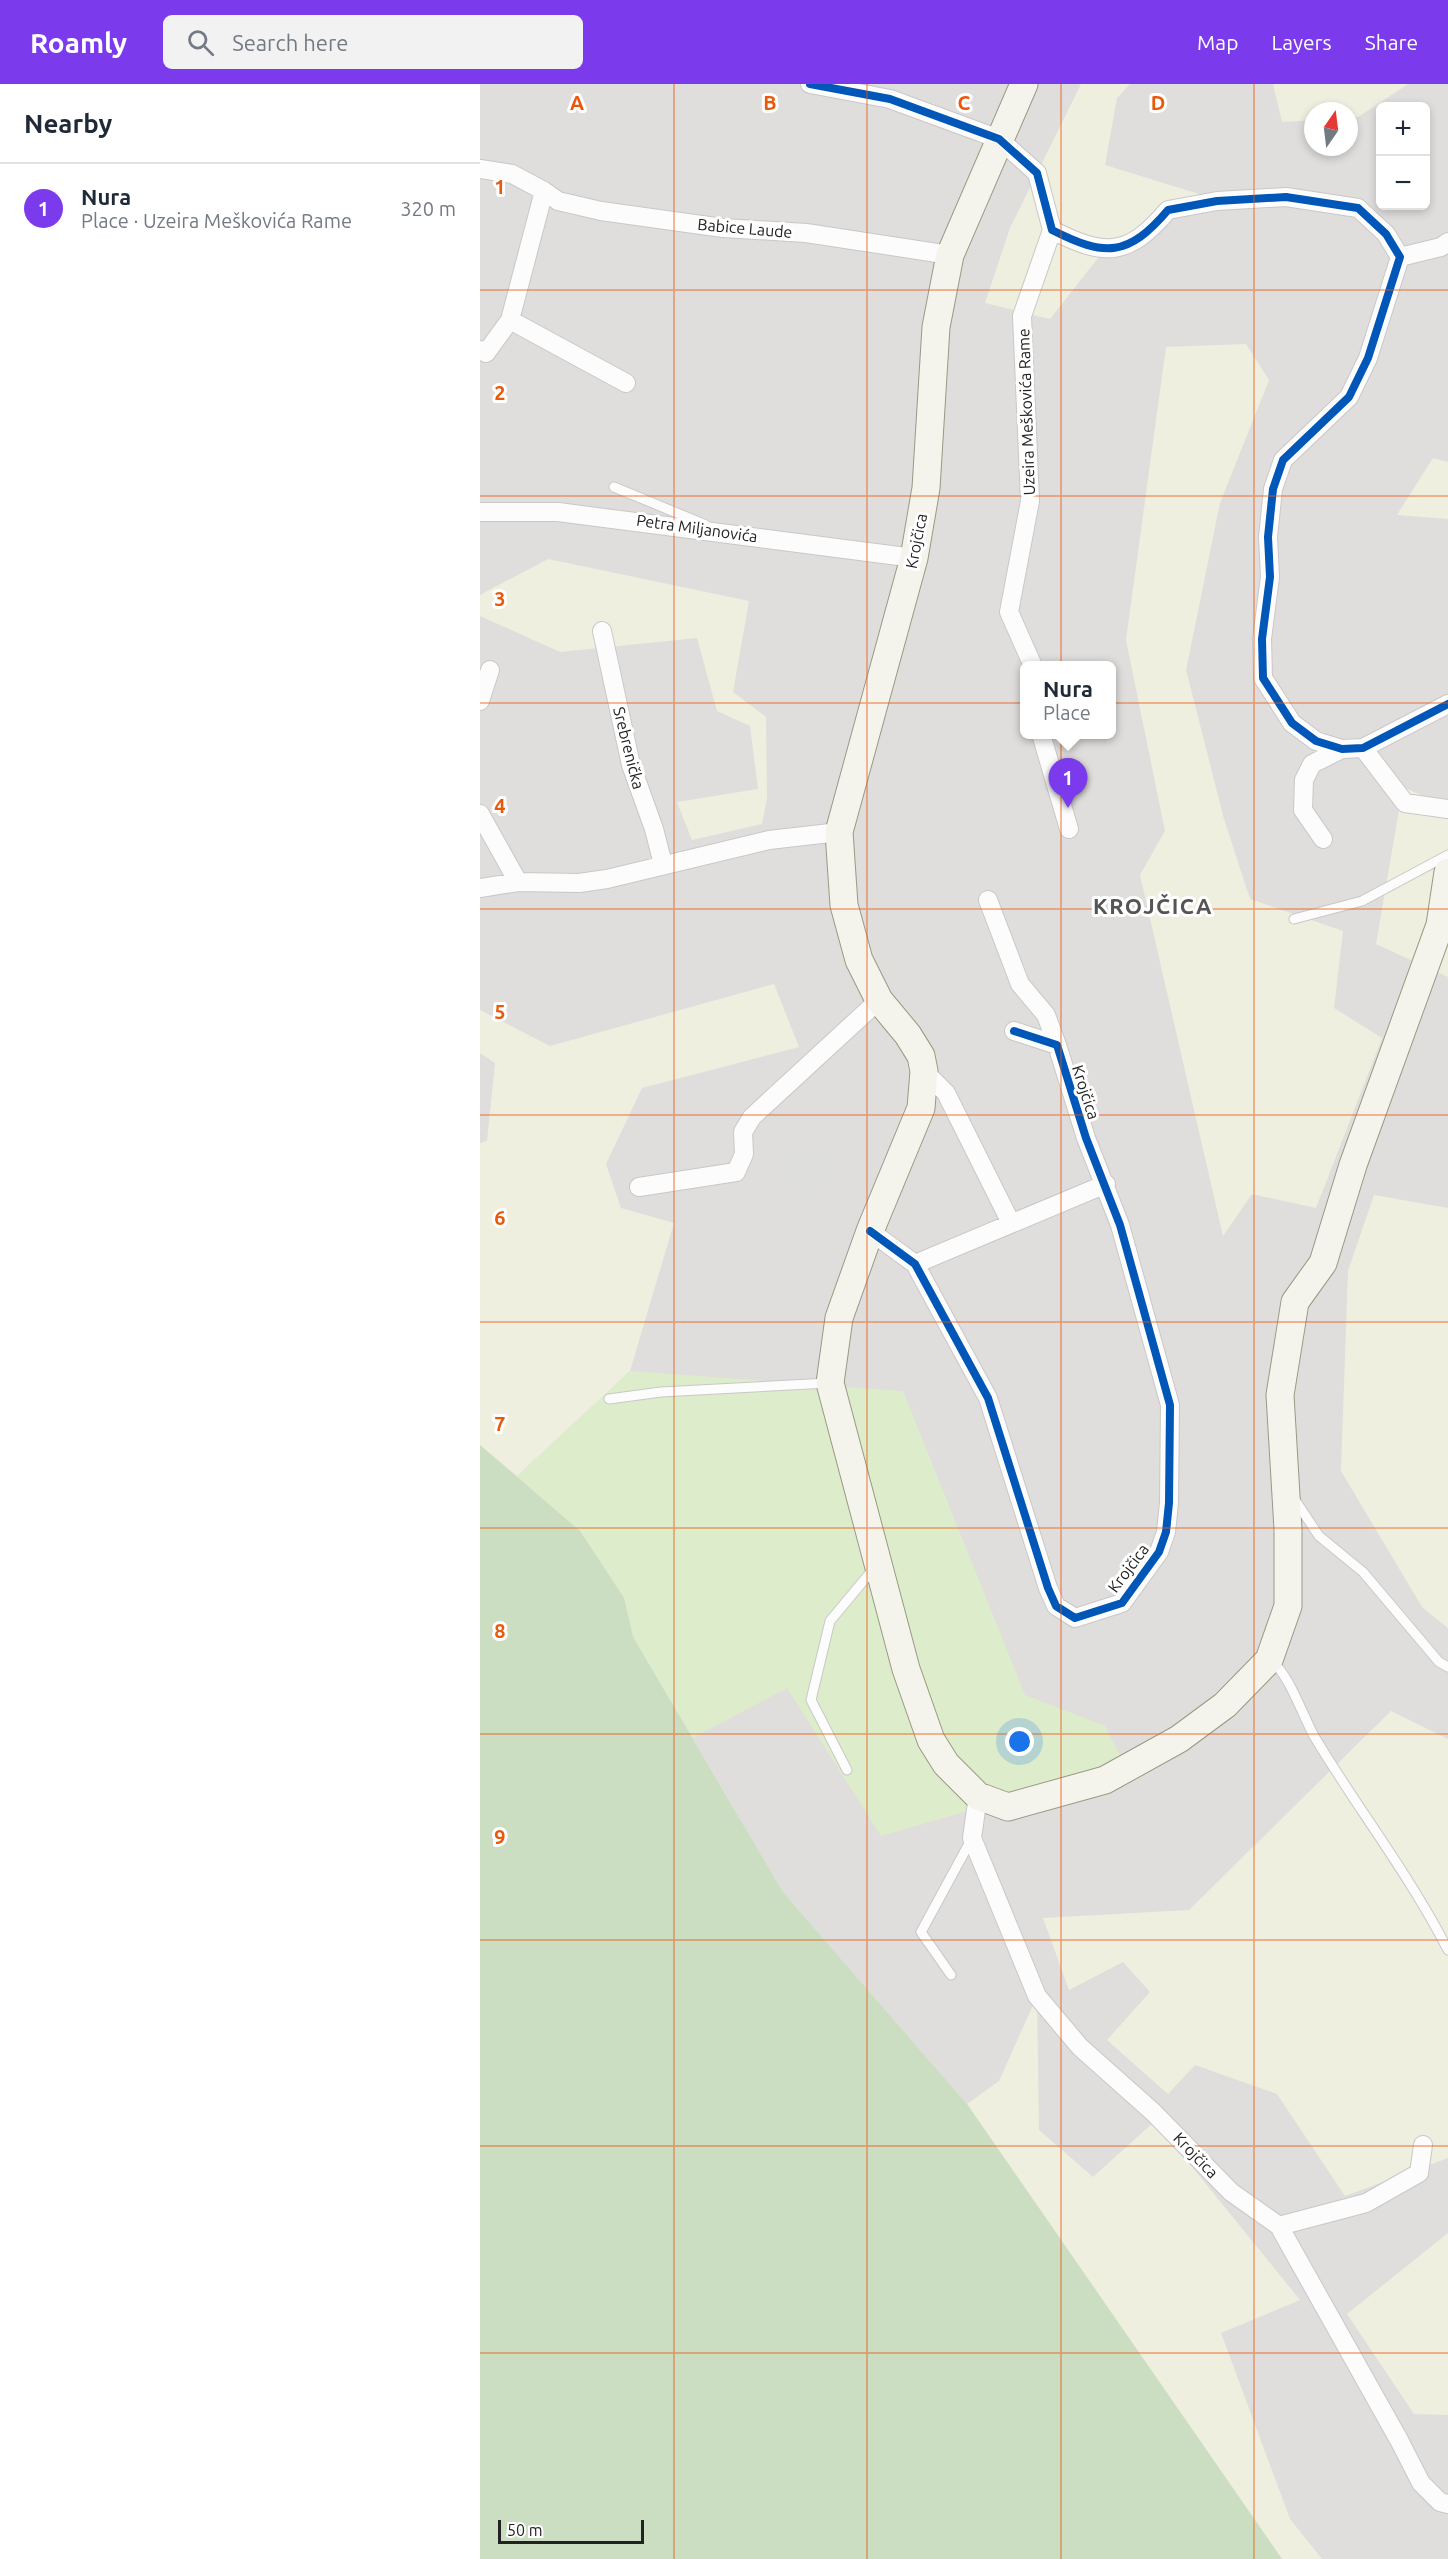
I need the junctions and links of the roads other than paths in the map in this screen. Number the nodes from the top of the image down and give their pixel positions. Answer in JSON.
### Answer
{"nodes":[{"id":1,"x":810,"y":84,"type":"edge"},
{"id":2,"x":1024,"y":84,"type":"edge"},
{"id":3,"x":999,"y":139,"type":"junction"},
{"id":4,"x":480,"y":169,"type":"edge"},
{"id":5,"x":544,"y":190,"type":"junction"},
{"id":6,"x":1052,"y":230,"type":"junction"},
{"id":7,"x":1448,"y":242,"type":"edge"},
{"id":8,"x":950,"y":255,"type":"junction"},
{"id":9,"x":1400,"y":257,"type":"junction"},
{"id":10,"x":510,"y":320,"type":"junction"},
{"id":11,"x":482,"y":356,"type":"edge"},
{"id":12,"x":626,"y":383,"type":"dead end"},
{"id":13,"x":614,"y":487,"type":"dead end"},
{"id":14,"x":480,"y":512,"type":"edge"},
{"id":15,"x":722,"y":531,"type":"junction"},
{"id":16,"x":914,"y":558,"type":"junction"},
{"id":17,"x":602,"y":631,"type":"dead end"},
{"id":18,"x":1031,"y":661,"type":"edge"},
{"id":19,"x":490,"y":670,"type":"dead end"},
{"id":20,"x":480,"y":701,"type":"edge"},
{"id":21,"x":1448,"y":704,"type":"edge"},
{"id":22,"x":1042,"y":739,"type":"edge"},
{"id":23,"x":1363,"y":748,"type":"junction"},
{"id":24,"x":1342,"y":749,"type":"junction"},
{"id":25,"x":1448,"y":809,"type":"edge"},
{"id":26,"x":480,"y":814,"type":"edge"},
{"id":27,"x":1069,"y":829,"type":"dead end"},
{"id":28,"x":839,"y":832,"type":"junction"},
{"id":29,"x":1323,"y":839,"type":"dead end"},
{"id":30,"x":1448,"y":855,"type":"edge"},
{"id":31,"x":663,"y":864,"type":"junction"},
{"id":32,"x":1448,"y":872,"type":"edge"},
{"id":33,"x":518,"y":882,"type":"junction"},
{"id":34,"x":480,"y":888,"type":"edge"},
{"id":35,"x":988,"y":900,"type":"dead end"},
{"id":36,"x":1294,"y":919,"type":"dead end"},
{"id":37,"x":879,"y":1000,"type":"junction"},
{"id":38,"x":1014,"y":1031,"type":"dead end"},
{"id":39,"x":1057,"y":1045,"type":"junction"},
{"id":40,"x":924,"y":1071,"type":"junction"},
{"id":41,"x":1106,"y":1185,"type":"junction"},
{"id":42,"x":639,"y":1187,"type":"dead end"},
{"id":43,"x":1011,"y":1223,"type":"junction"},
{"id":44,"x":870,"y":1231,"type":"junction"},
{"id":45,"x":915,"y":1264,"type":"junction"},
{"id":46,"x":830,"y":1383,"type":"junction"},
{"id":47,"x":609,"y":1399,"type":"dead end"},
{"id":48,"x":1286,"y":1486,"type":"junction"},
{"id":49,"x":878,"y":1563,"type":"junction"},
{"id":50,"x":1269,"y":1660,"type":"junction"},
{"id":51,"x":1448,"y":1667,"type":"edge"},
{"id":52,"x":847,"y":1770,"type":"dead end"},
{"id":53,"x":978,"y":1796,"type":"junction"},
{"id":54,"x":972,"y":1838,"type":"junction"},
{"id":55,"x":1448,"y":1950,"type":"edge"},
{"id":56,"x":951,"y":1975,"type":"dead end"},
{"id":57,"x":1423,"y":2145,"type":"dead end"},
{"id":58,"x":1279,"y":2226,"type":"junction"},
{"id":59,"x":1448,"y":2504,"type":"edge"}],
"edges":[{"from":1,"to":3,"type":"street"},
{"from":2,"to":3,"type":"main road","name":"Krojčica"},
{"from":3,"to":6,"type":"street"},
{"from":3,"to":8,"type":"main road","name":"Krojčica"},
{"from":4,"to":5,"type":"street","name":"Babice Laude"},
{"from":5,"to":8,"type":"street","name":"Babice Laude"},
{"from":5,"to":10,"type":"street"},
{"from":6,"to":9,"type":"street"},
{"from":6,"to":18,"type":"street","name":"Uzeira Meškovića Rame"},
{"from":7,"to":9,"type":"street"},
{"from":8,"to":16,"type":"main road","name":"Krojčica"},
{"from":9,"to":24,"type":"street"},
{"from":10,"to":11,"type":"street"},
{"from":10,"to":12,"type":"street"},
{"from":13,"to":15,"type":"lane"},
{"from":14,"to":15,"type":"street","name":"Petra Miljanovića"},
{"from":15,"to":16,"type":"street","name":"Petra Miljanovića"},
{"from":16,"to":28,"type":"main road","name":"Krojčica"},
{"from":17,"to":31,"type":"street","name":"Srebrenička"},
{"from":19,"to":20,"type":"street"},
{"from":21,"to":23,"type":"street"},
{"from":22,"to":27,"type":"street"},
{"from":23,"to":24,"type":"street"},
{"from":23,"to":25,"type":"street"},
{"from":24,"to":29,"type":"street"},
{"from":26,"to":33,"type":"street"},
{"from":28,"to":31,"type":"street"},
{"from":28,"to":37,"type":"main road","name":"Krojčica"},
{"from":30,"to":36,"type":"lane"},
{"from":31,"to":33,"type":"street"},
{"from":32,"to":48,"type":"main road","name":"Krojčica"},
{"from":33,"to":34,"type":"street"},
{"from":35,"to":39,"type":"street","name":"Krojčica"},
{"from":37,"to":40,"type":"main road","name":"Krojčica"},
{"from":37,"to":42,"type":"street"},
{"from":38,"to":39,"type":"street"},
{"from":39,"to":41,"type":"street","name":"Krojčica"},
{"from":40,"to":43,"type":"street"},
{"from":40,"to":44,"type":"main road","name":"Krojčica"},
{"from":41,"to":43,"type":"street"},
{"from":41,"to":45,"type":"street","name":"Krojčica"},
{"from":43,"to":45,"type":"street"},
{"from":44,"to":45,"type":"street","name":"Krojčica"},
{"from":44,"to":46,"type":"main road","name":"Krojčica"},
{"from":46,"to":47,"type":"lane"},
{"from":46,"to":49,"type":"main road","name":"Krojčica"},
{"from":48,"to":50,"type":"main road","name":"Krojčica"},
{"from":48,"to":51,"type":"lane"},
{"from":49,"to":52,"type":"lane"},
{"from":49,"to":53,"type":"main road","name":"Krojčica"},
{"from":50,"to":53,"type":"main road","name":"Krojčica"},
{"from":50,"to":55,"type":"lane"},
{"from":53,"to":54,"type":"street"},
{"from":54,"to":56,"type":"lane"},
{"from":54,"to":58,"type":"street","name":"Krojčica"},
{"from":57,"to":58,"type":"street"},
{"from":58,"to":59,"type":"street","name":"Krojčica"}]}
